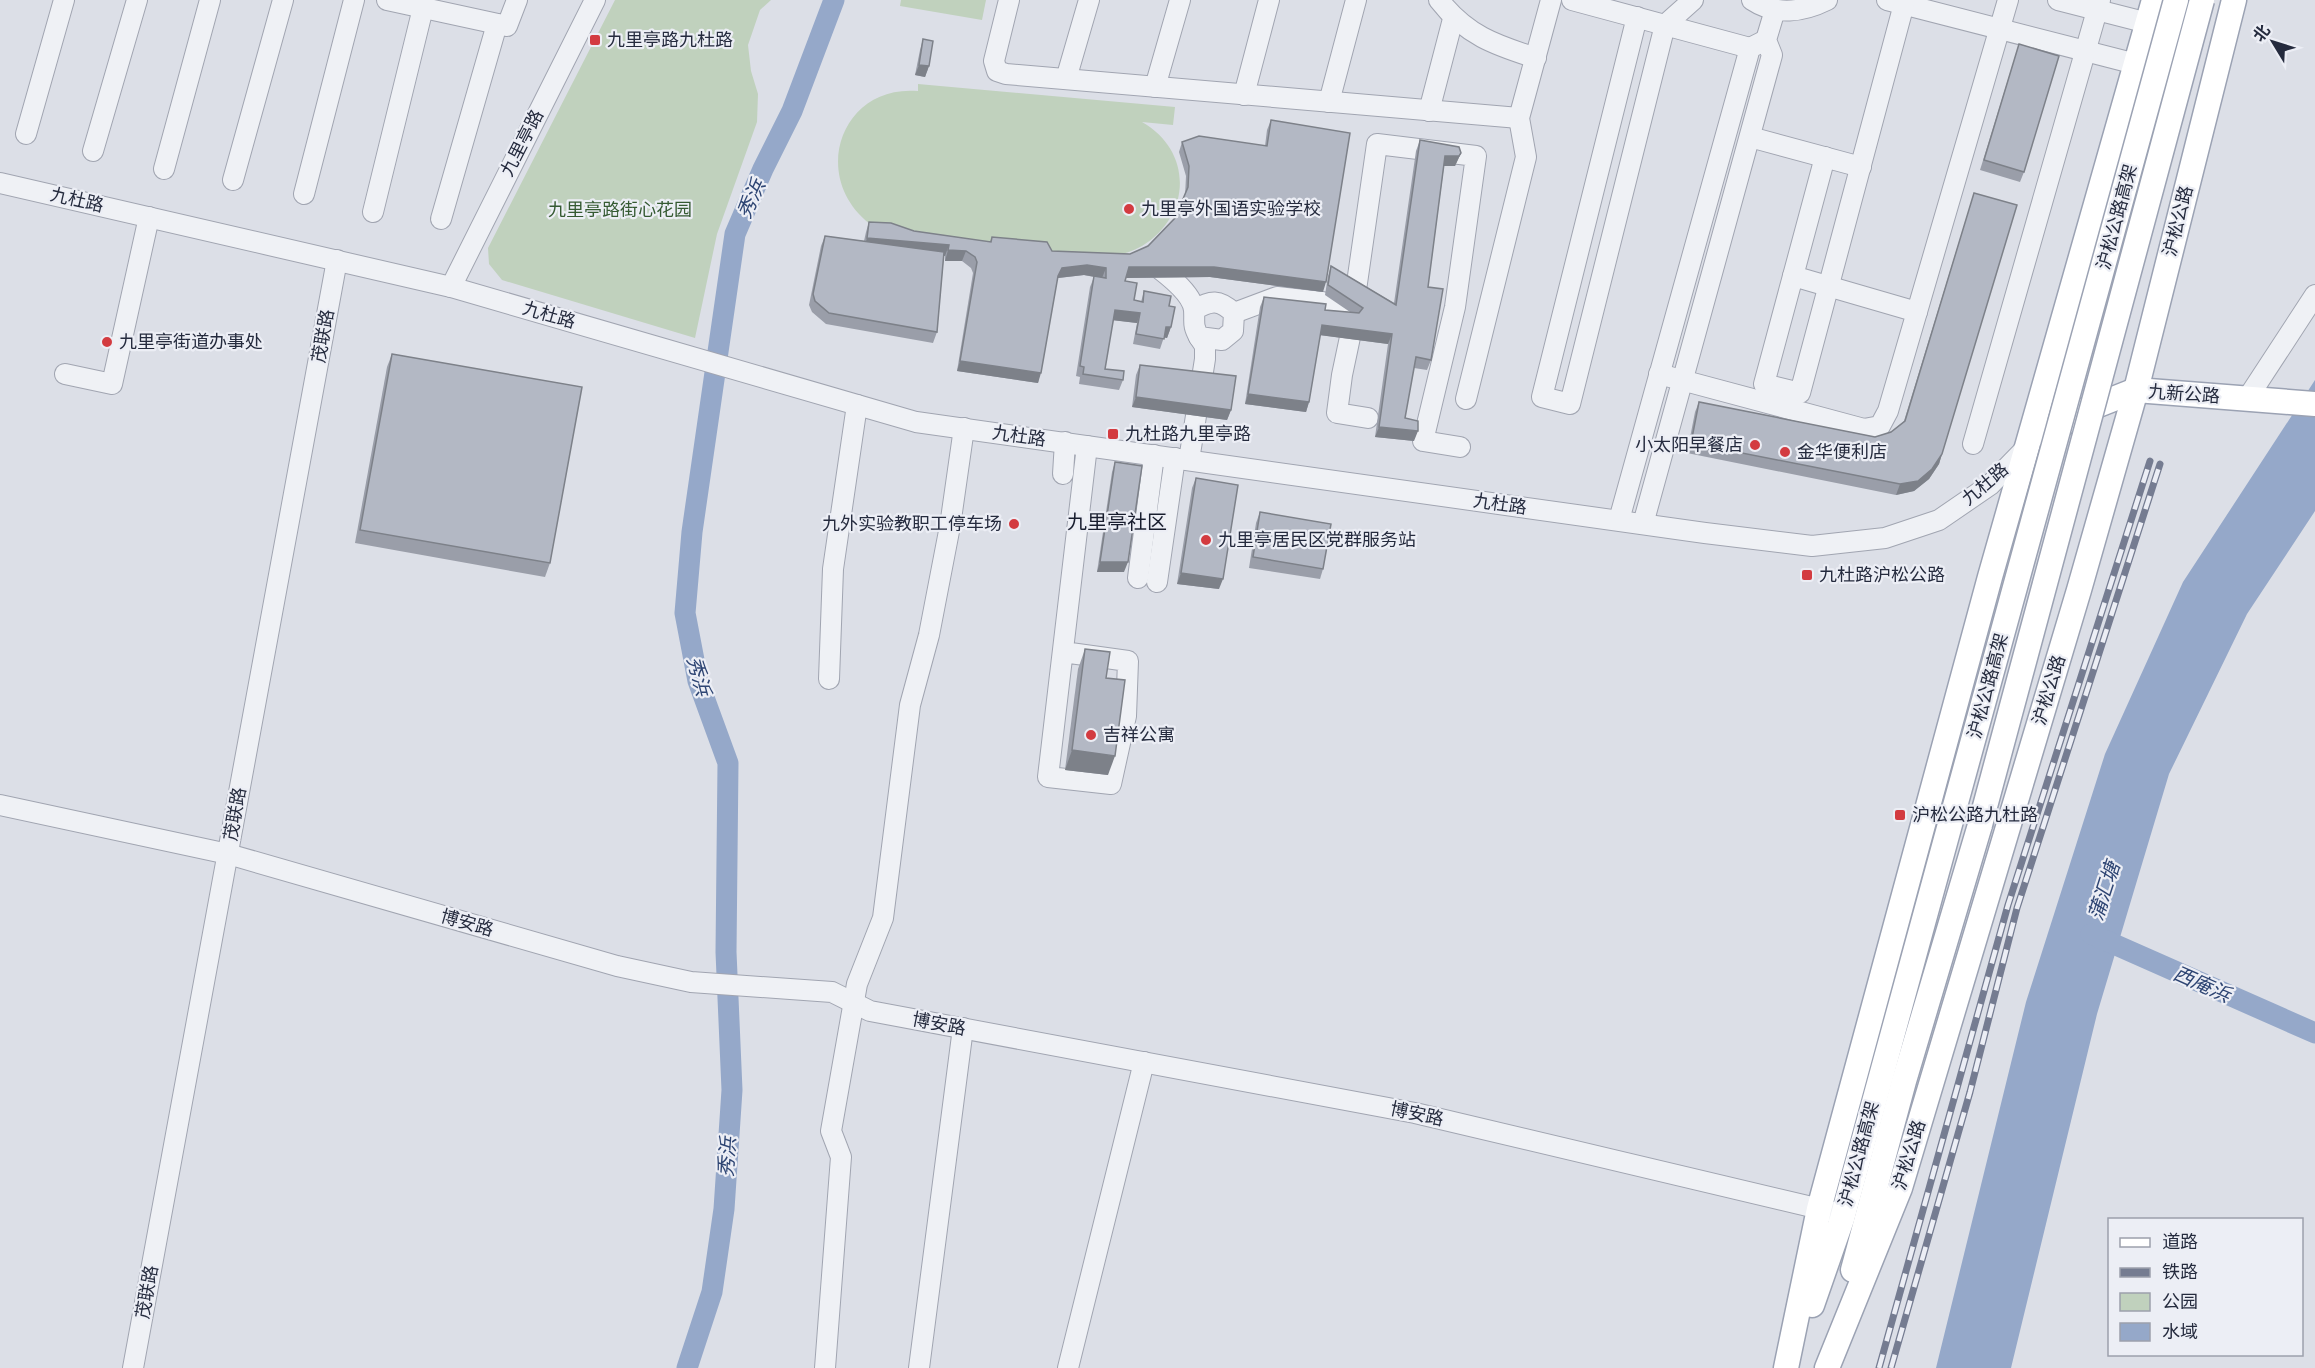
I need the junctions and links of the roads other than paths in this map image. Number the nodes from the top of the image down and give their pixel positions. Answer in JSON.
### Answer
{"nodes":[{"id":1,"x":64,"y":0,"type":"edge"},
{"id":2,"x":137,"y":0,"type":"edge"},
{"id":3,"x":210,"y":0,"type":"edge"},
{"id":4,"x":283,"y":0,"type":"edge"},
{"id":5,"x":354,"y":0,"type":"edge"},
{"id":6,"x":387,"y":0,"type":"edge"},
{"id":7,"x":517,"y":0,"type":"edge"},
{"id":8,"x":595,"y":0,"type":"edge"},
{"id":9,"x":1009,"y":0,"type":"edge"},
{"id":10,"x":1089,"y":0,"type":"edge"},
{"id":11,"x":1180,"y":0,"type":"edge"},
{"id":12,"x":1269,"y":0,"type":"edge"},
{"id":13,"x":1356,"y":0,"type":"edge"},
{"id":14,"x":1439,"y":0,"type":"edge"},
{"id":15,"x":1551,"y":0,"type":"edge"},
{"id":16,"x":1572,"y":0,"type":"edge"},
{"id":17,"x":1693,"y":0,"type":"edge"},
{"id":18,"x":1752,"y":0,"type":"edge"},
{"id":19,"x":1827,"y":0,"type":"edge"},
{"id":20,"x":2007,"y":0,"type":"edge"},
{"id":21,"x":2058,"y":0,"type":"edge"},
{"id":22,"x":2154,"y":0,"type":"edge"},
{"id":23,"x":2176,"y":0,"type":"edge"},
{"id":24,"x":2202,"y":0,"type":"edge"},
{"id":25,"x":2234,"y":0,"type":"edge"},
{"id":26,"x":1895,"y":2,"type":"edge"},
{"id":27,"x":2098,"y":5,"type":"edge"},
{"id":28,"x":437,"y":6,"type":"edge"},
{"id":29,"x":1775,"y":10,"type":"junction"},
{"id":30,"x":1637,"y":17,"type":"junction"},
{"id":31,"x":1453,"y":19,"type":"junction"},
{"id":32,"x":2148,"y":23,"type":"junction"},
{"id":33,"x":497,"y":24,"type":"junction"},
{"id":34,"x":1665,"y":25,"type":"junction"},
{"id":35,"x":1999,"y":29,"type":"junction"},
{"id":36,"x":1758,"y":44,"type":"junction"},
{"id":37,"x":2085,"y":51,"type":"junction"},
{"id":38,"x":1536,"y":58,"type":"junction"},
{"id":39,"x":2136,"y":64,"type":"junction"},
{"id":40,"x":1066,"y":80,"type":"junction"},
{"id":41,"x":1155,"y":87,"type":"junction"},
{"id":42,"x":1244,"y":95,"type":"junction"},
{"id":43,"x":1329,"y":102,"type":"junction"},
{"id":44,"x":1429,"y":111,"type":"junction"},
{"id":45,"x":1519,"y":118,"type":"junction"},
{"id":46,"x":26,"y":134,"type":"dead end"},
{"id":47,"x":1750,"y":137,"type":"junction"},
{"id":48,"x":93,"y":151,"type":"dead end"},
{"id":49,"x":1825,"y":157,"type":"junction"},
{"id":50,"x":1861,"y":166,"type":"junction"},
{"id":51,"x":164,"y":169,"type":"dead end"},
{"id":52,"x":233,"y":180,"type":"dead end"},
{"id":53,"x":0,"y":183,"type":"edge"},
{"id":54,"x":304,"y":194,"type":"dead end"},
{"id":55,"x":373,"y":212,"type":"dead end"},
{"id":56,"x":149,"y":217,"type":"junction"},
{"id":57,"x":441,"y":219,"type":"dead end"},
{"id":58,"x":1137,"y":253,"type":"edge"},
{"id":59,"x":337,"y":260,"type":"junction"},
{"id":60,"x":1792,"y":276,"type":"junction"},
{"id":61,"x":451,"y":287,"type":"junction"},
{"id":62,"x":1828,"y":287,"type":"junction"},
{"id":63,"x":2315,"y":295,"type":"edge"},
{"id":64,"x":1194,"y":310,"type":"junction"},
{"id":65,"x":1334,"y":310,"type":"junction"},
{"id":66,"x":1917,"y":312,"type":"junction"},
{"id":67,"x":1234,"y":313,"type":"junction"},
{"id":68,"x":1199,"y":337,"type":"junction"},
{"id":69,"x":1222,"y":339,"type":"junction"},
{"id":70,"x":65,"y":374,"type":"dead end"},
{"id":71,"x":1659,"y":374,"type":"junction"},
{"id":72,"x":1683,"y":381,"type":"junction"},
{"id":73,"x":2136,"y":390,"type":"junction"},
{"id":74,"x":1466,"y":399,"type":"dead end"},
{"id":75,"x":2247,"y":399,"type":"junction"},
{"id":76,"x":2307,"y":404,"type":"edge"},
{"id":77,"x":857,"y":405,"type":"junction"},
{"id":78,"x":1368,"y":418,"type":"dead end"},
{"id":79,"x":964,"y":428,"type":"junction"},
{"id":80,"x":1065,"y":442,"type":"junction"},
{"id":81,"x":1973,"y":444,"type":"dead end"},
{"id":82,"x":2030,"y":444,"type":"junction"},
{"id":83,"x":1087,"y":446,"type":"junction"},
{"id":84,"x":1460,"y":447,"type":"dead end"},
{"id":85,"x":1154,"y":455,"type":"junction"},
{"id":86,"x":1187,"y":460,"type":"junction"},
{"id":87,"x":1063,"y":474,"type":"dead end"},
{"id":88,"x":1619,"y":520,"type":"junction"},
{"id":89,"x":1643,"y":524,"type":"junction"},
{"id":90,"x":1063,"y":652,"type":"junction"},
{"id":91,"x":829,"y":679,"type":"dead end"},
{"id":92,"x":0,"y":805,"type":"edge"},
{"id":93,"x":228,"y":854,"type":"junction"},
{"id":94,"x":854,"y":1003,"type":"junction"},
{"id":95,"x":963,"y":1028,"type":"junction"},
{"id":96,"x":1144,"y":1062,"type":"junction"},
{"id":97,"x":1819,"y":1209,"type":"junction"},
{"id":98,"x":1843,"y":1214,"type":"junction"},
{"id":99,"x":1876,"y":1222,"type":"junction"},
{"id":100,"x":134,"y":1368,"type":"edge"},
{"id":101,"x":825,"y":1368,"type":"edge"},
{"id":102,"x":919,"y":1368,"type":"edge"},
{"id":103,"x":1068,"y":1368,"type":"edge"},
{"id":104,"x":1788,"y":1368,"type":"edge"},
{"id":105,"x":1826,"y":1368,"type":"edge"}],
"edges":[{"from":1,"to":46,"type":"street"},
{"from":2,"to":48,"type":"street"},
{"from":3,"to":51,"type":"street"},
{"from":4,"to":52,"type":"street"},
{"from":5,"to":54,"type":"street"},
{"from":6,"to":28,"type":"street"},
{"from":7,"to":33,"type":"street"},
{"from":8,"to":61,"type":"street","name":"九里亭路"},
{"from":9,"to":40,"type":"street"},
{"from":10,"to":40,"type":"street"},
{"from":11,"to":41,"type":"street"},
{"from":12,"to":42,"type":"street"},
{"from":13,"to":43,"type":"street"},
{"from":14,"to":31,"type":"street"},
{"from":15,"to":38,"type":"street"},
{"from":16,"to":30,"type":"street"},
{"from":17,"to":34,"type":"street"},
{"from":18,"to":29,"type":"street"},
{"from":19,"to":29,"type":"street"},
{"from":20,"to":35,"type":"street"},
{"from":21,"to":27,"type":"street"},
{"from":22,"to":32,"type":"main road"},
{"from":23,"to":98,"type":"main road","name":"沪松公路高架","bridge":true},
{"from":24,"to":99,"type":"main road","name":"沪松公路高架","bridge":true},
{"from":25,"to":73,"type":"main road","name":"沪松公路"},
{"from":26,"to":35,"type":"street"},
{"from":26,"to":50,"type":"street"},
{"from":27,"to":32,"type":"street"},
{"from":27,"to":37,"type":"street"},
{"from":28,"to":33,"type":"street"},
{"from":28,"to":55,"type":"street"},
{"from":29,"to":36,"type":"street"},
{"from":30,"to":34,"type":"street"},
{"from":30,"to":34,"type":"street"},
{"from":31,"to":38,"type":"street"},
{"from":31,"to":44,"type":"street"},
{"from":32,"to":39,"type":"main road"},
{"from":33,"to":57,"type":"street"},
{"from":34,"to":36,"type":"street"},
{"from":35,"to":37,"type":"street"},
{"from":35,"to":66,"type":"street"},
{"from":36,"to":47,"type":"street"},
{"from":36,"to":71,"type":"street"},
{"from":37,"to":39,"type":"street"},
{"from":37,"to":81,"type":"street"},
{"from":38,"to":45,"type":"street"},
{"from":39,"to":82,"type":"main road"},
{"from":40,"to":41,"type":"street"},
{"from":41,"to":42,"type":"street"},
{"from":42,"to":43,"type":"street"},
{"from":43,"to":44,"type":"street"},
{"from":44,"to":45,"type":"street"},
{"from":45,"to":74,"type":"street"},
{"from":47,"to":49,"type":"street"},
{"from":47,"to":72,"type":"street"},
{"from":49,"to":50,"type":"street"},
{"from":49,"to":60,"type":"street"},
{"from":50,"to":62,"type":"street"},
{"from":53,"to":56,"type":"street","name":"九杜路"},
{"from":56,"to":59,"type":"street","name":"九杜路"},
{"from":56,"to":70,"type":"street"},
{"from":58,"to":64,"type":"street"},
{"from":59,"to":61,"type":"street","name":"九杜路"},
{"from":59,"to":93,"type":"street","name":"茂联路"},
{"from":60,"to":62,"type":"street"},
{"from":60,"to":62,"type":"street"},
{"from":61,"to":77,"type":"street","name":"九杜路"},
{"from":62,"to":66,"type":"street"},
{"from":63,"to":75,"type":"street"},
{"from":64,"to":67,"type":"street"},
{"from":64,"to":68,"type":"street"},
{"from":65,"to":67,"type":"street"},
{"from":65,"to":78,"type":"street"},
{"from":65,"to":84,"type":"street"},
{"from":66,"to":72,"type":"street"},
{"from":67,"to":69,"type":"street"},
{"from":68,"to":69,"type":"street"},
{"from":68,"to":86,"type":"street"},
{"from":69,"to":86,"type":"street"},
{"from":71,"to":72,"type":"street"},
{"from":71,"to":88,"type":"street"},
{"from":72,"to":89,"type":"street"},
{"from":73,"to":75,"type":"main road","name":"九新公路"},
{"from":73,"to":82,"type":"main road","name":"九新公路"},
{"from":73,"to":99,"type":"main road","name":"沪松公路"},
{"from":75,"to":76,"type":"main road","name":"九新公路"},
{"from":77,"to":79,"type":"street","name":"九杜路"},
{"from":77,"to":91,"type":"street"},
{"from":79,"to":80,"type":"street","name":"九杜路"},
{"from":79,"to":94,"type":"street"},
{"from":80,"to":83,"type":"street","name":"九杜路"},
{"from":80,"to":87,"type":"street"},
{"from":82,"to":89,"type":"street","name":"九杜路"},
{"from":82,"to":97,"type":"main road"},
{"from":83,"to":85,"type":"street","name":"九杜路"},
{"from":83,"to":90,"type":"street"},
{"from":85,"to":86,"type":"street","name":"九杜路"},
{"from":85,"to":86,"type":"street"},
{"from":86,"to":88,"type":"street","name":"九杜路"},
{"from":88,"to":89,"type":"street","name":"九杜路"},
{"from":90,"to":90,"type":"street"},
{"from":92,"to":93,"type":"street","name":"博安路"},
{"from":93,"to":94,"type":"street","name":"博安路"},
{"from":93,"to":100,"type":"street","name":"茂联路"},
{"from":94,"to":95,"type":"street","name":"博安路"},
{"from":94,"to":101,"type":"street"},
{"from":95,"to":96,"type":"street","name":"博安路"},
{"from":95,"to":102,"type":"street"},
{"from":96,"to":97,"type":"street","name":"博安路"},
{"from":96,"to":103,"type":"street"},
{"from":97,"to":98,"type":"street","name":"博安路"},
{"from":97,"to":104,"type":"main road"},
{"from":98,"to":99,"type":"street","name":"博安路"},
{"from":98,"to":104,"type":"main road","name":"沪松公路高架"},
{"from":99,"to":105,"type":"main road","name":"沪松公路"}]}
